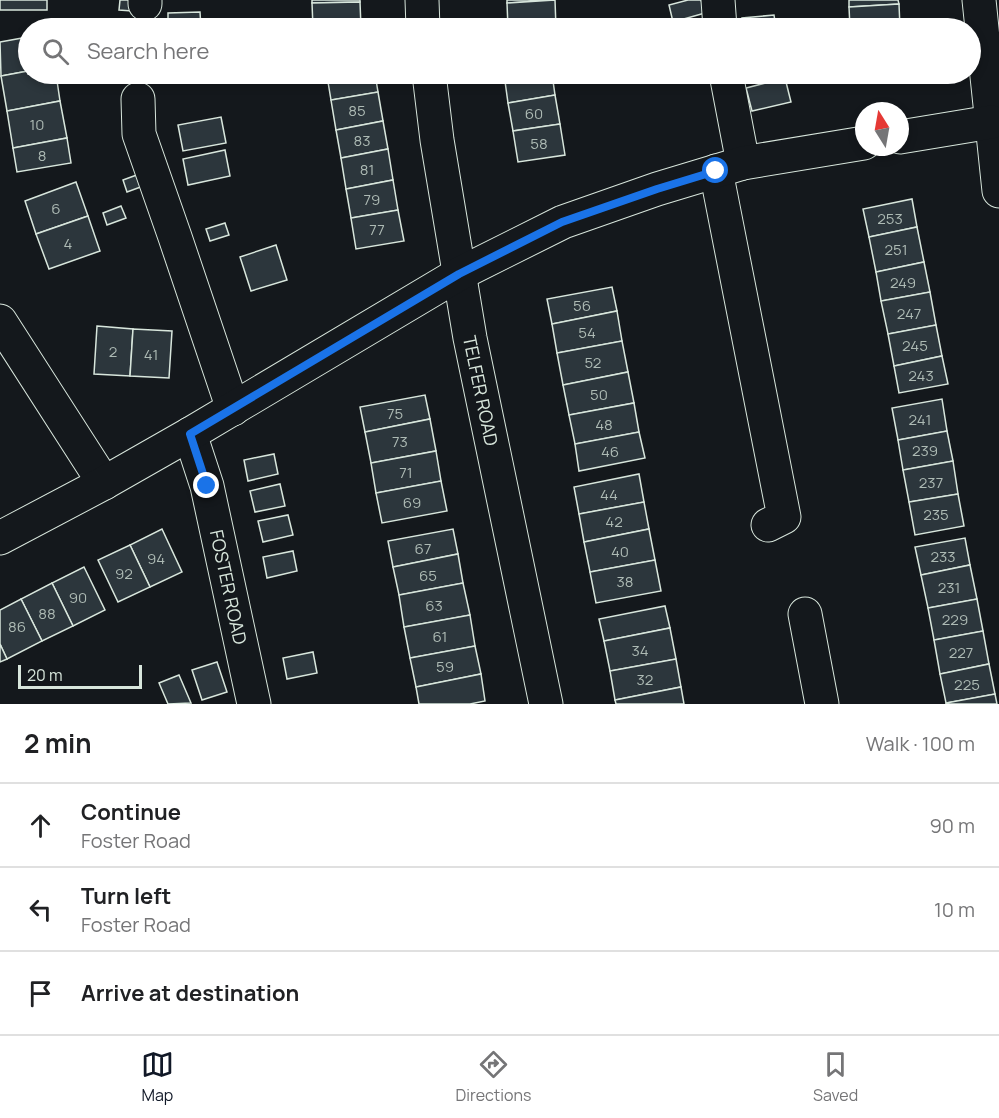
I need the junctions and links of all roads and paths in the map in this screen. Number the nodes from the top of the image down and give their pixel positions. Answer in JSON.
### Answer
{"nodes":[{"id":1,"x":422,"y":0,"type":"edge"},
{"id":2,"x":718,"y":0,"type":"edge"},
{"id":3,"x":979,"y":0,"type":"edge"},
{"id":4,"x":423,"y":18,"type":"edge"},
{"id":5,"x":719,"y":18,"type":"edge"},
{"id":6,"x":981,"y":18,"type":"edge"},
{"id":7,"x":981,"y":20,"type":"edge"},
{"id":8,"x":430,"y":84,"type":"edge"},
{"id":9,"x":726,"y":84,"type":"edge"},
{"id":10,"x":138,"y":99,"type":"dead end"},
{"id":11,"x":991,"y":122,"type":"junction"},
{"id":12,"x":909,"y":136,"type":"edge"},
{"id":13,"x":855,"y":145,"type":"edge"},
{"id":14,"x":730,"y":166,"type":"junction"},
{"id":15,"x":999,"y":191,"type":"edge"},
{"id":16,"x":459,"y":274,"type":"junction"},
{"id":17,"x":0,"y":321,"type":"edge"},
{"id":18,"x":233,"y":409,"type":"junction"},
{"id":19,"x":190,"y":434,"type":"junction"},
{"id":20,"x":104,"y":483,"type":"junction"},
{"id":21,"x":768,"y":525,"type":"dead end"},
{"id":22,"x":0,"y":538,"type":"edge"},
{"id":23,"x":805,"y":614,"type":"dead end"},
{"id":24,"x":254,"y":704,"type":"edge"},
{"id":25,"x":546,"y":704,"type":"edge"},
{"id":26,"x":822,"y":704,"type":"edge"}],
"edges":[{"from":1,"to":4,"type":"street"},
{"from":2,"to":5,"type":"street"},
{"from":3,"to":6,"type":"street"},
{"from":7,"to":11,"type":"street"},
{"from":8,"to":16,"type":"street","name":"TELFER ROAD"},
{"from":9,"to":14,"type":"street"},
{"from":10,"to":18,"type":"street"},
{"from":11,"to":12,"type":"street"},
{"from":11,"to":15,"type":"street"},
{"from":13,"to":14,"type":"street"},
{"from":14,"to":16,"type":"street"},
{"from":14,"to":21,"type":"street"},
{"from":16,"to":18,"type":"street"},
{"from":16,"to":25,"type":"street","name":"TELFER ROAD"},
{"from":17,"to":20,"type":"street"},
{"from":18,"to":19,"type":"street"},
{"from":19,"to":20,"type":"street"},
{"from":19,"to":24,"type":"street","name":"FOSTER ROAD"},
{"from":20,"to":22,"type":"street"},
{"from":23,"to":26,"type":"street"}]}
